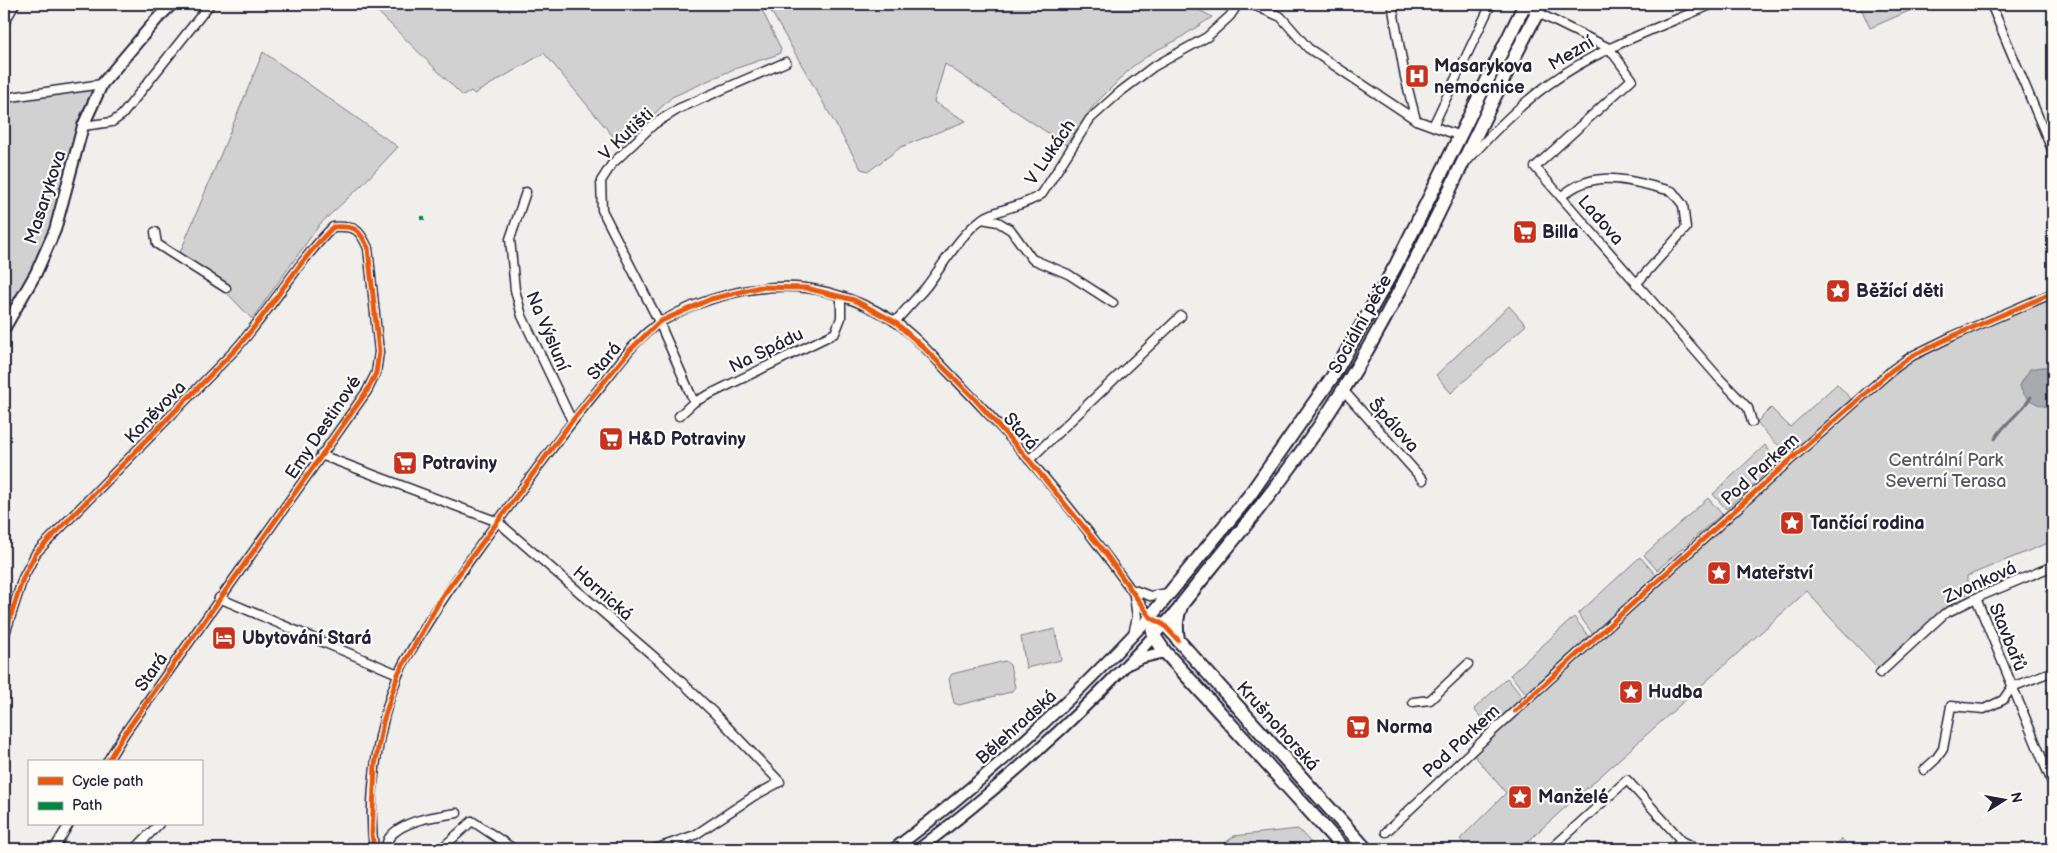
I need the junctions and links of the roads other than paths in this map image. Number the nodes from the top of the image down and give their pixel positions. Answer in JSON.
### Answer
{"nodes":[{"id":1,"x":15,"y":4,"type":"edge"},
{"id":2,"x":172,"y":4,"type":"edge"},
{"id":3,"x":210,"y":4,"type":"edge"},
{"id":4,"x":1238,"y":4,"type":"edge"},
{"id":5,"x":1251,"y":4,"type":"edge"},
{"id":6,"x":1392,"y":4,"type":"edge"},
{"id":7,"x":1490,"y":4,"type":"edge"},
{"id":8,"x":1713,"y":4,"type":"edge"},
{"id":9,"x":1991,"y":4,"type":"edge"},
{"id":10,"x":1524,"y":5,"type":"edge"},
{"id":11,"x":1540,"y":8,"type":"edge"},
{"id":12,"x":4,"y":23,"type":"edge"},
{"id":13,"x":1609,"y":48,"type":"junction"},
{"id":14,"x":786,"y":62,"type":"dead end"},
{"id":15,"x":102,"y":84,"type":"junction"},
{"id":16,"x":4,"y":98,"type":"edge"},
{"id":17,"x":1416,"y":120,"type":"junction"},
{"id":18,"x":83,"y":126,"type":"junction"},
{"id":19,"x":1433,"y":126,"type":"junction"},
{"id":20,"x":1460,"y":136,"type":"junction"},
{"id":21,"x":2053,"y":152,"type":"edge"},
{"id":22,"x":1462,"y":166,"type":"junction"},
{"id":23,"x":526,"y":192,"type":"dead end"},
{"id":24,"x":1561,"y":197,"type":"junction"},
{"id":25,"x":982,"y":219,"type":"junction"},
{"id":26,"x":349,"y":226,"type":"joint"},
{"id":27,"x":155,"y":232,"type":"dead end"},
{"id":28,"x":1636,"y":284,"type":"junction"},
{"id":29,"x":226,"y":288,"type":"dead end"},
{"id":30,"x":2053,"y":293,"type":"edge"},
{"id":31,"x":841,"y":297,"type":"junction"},
{"id":32,"x":1113,"y":302,"type":"dead end"},
{"id":33,"x":1181,"y":316,"type":"dead end"},
{"id":34,"x":659,"y":322,"type":"junction"},
{"id":35,"x":895,"y":322,"type":"junction"},
{"id":36,"x":4,"y":329,"type":"edge"},
{"id":37,"x":1343,"y":390,"type":"junction"},
{"id":38,"x":694,"y":402,"type":"junction"},
{"id":39,"x":679,"y":416,"type":"dead end"},
{"id":40,"x":572,"y":421,"type":"junction"},
{"id":41,"x":1752,"y":422,"type":"dead end"},
{"id":42,"x":321,"y":455,"type":"junction"},
{"id":43,"x":1029,"y":460,"type":"junction"},
{"id":44,"x":1423,"y":480,"type":"dead end"},
{"id":45,"x":498,"y":522,"type":"junction"},
{"id":46,"x":2053,"y":566,"type":"edge"},
{"id":47,"x":1132,"y":589,"type":"junction"},
{"id":48,"x":1171,"y":593,"type":"junction"},
{"id":49,"x":219,"y":598,"type":"junction"},
{"id":50,"x":1976,"y":598,"type":"junction"},
{"id":51,"x":1182,"y":604,"type":"junction"},
{"id":52,"x":1150,"y":617,"type":"junction"},
{"id":53,"x":1159,"y":630,"type":"junction"},
{"id":54,"x":1133,"y":635,"type":"junction"},
{"id":55,"x":4,"y":637,"type":"edge"},
{"id":56,"x":1178,"y":640,"type":"junction"},
{"id":57,"x":1165,"y":652,"type":"junction"},
{"id":58,"x":1468,"y":664,"type":"dead end"},
{"id":59,"x":1126,"y":665,"type":"junction"},
{"id":60,"x":2053,"y":671,"type":"edge"},
{"id":61,"x":398,"y":674,"type":"junction"},
{"id":62,"x":1880,"y":674,"type":"dead end"},
{"id":63,"x":2012,"y":686,"type":"junction"},
{"id":64,"x":1414,"y":702,"type":"dead end"},
{"id":65,"x":108,"y":760,"type":"edge"},
{"id":66,"x":1924,"y":770,"type":"dead end"},
{"id":67,"x":2051,"y":773,"type":"edge"},
{"id":68,"x":2053,"y":785,"type":"edge"},
{"id":69,"x":457,"y":813,"type":"dead end"},
{"id":70,"x":68,"y":826,"type":"edge"},
{"id":71,"x":157,"y":826,"type":"edge"},
{"id":72,"x":1386,"y":832,"type":"dead end"},
{"id":73,"x":1682,"y":841,"type":"junction"},
{"id":74,"x":54,"y":849,"type":"edge"},
{"id":75,"x":135,"y":849,"type":"edge"},
{"id":76,"x":374,"y":849,"type":"edge"},
{"id":77,"x":385,"y":849,"type":"edge"},
{"id":78,"x":441,"y":849,"type":"edge"},
{"id":79,"x":514,"y":849,"type":"edge"},
{"id":80,"x":655,"y":849,"type":"edge"},
{"id":81,"x":894,"y":849,"type":"edge"},
{"id":82,"x":919,"y":849,"type":"edge"},
{"id":83,"x":1344,"y":849,"type":"edge"},
{"id":84,"x":1366,"y":849,"type":"edge"},
{"id":85,"x":1551,"y":849,"type":"edge"},
{"id":86,"x":1673,"y":849,"type":"edge"},
{"id":87,"x":1699,"y":849,"type":"edge"}],
"edges":[{"from":1,"to":12,"type":"street"},
{"from":2,"to":15,"type":"street","name":"Masarykova"},
{"from":3,"to":18,"type":"street"},
{"from":4,"to":25,"type":"street","name":"V Lukách"},
{"from":5,"to":17,"type":"street"},
{"from":6,"to":17,"type":"street"},
{"from":7,"to":19,"type":"street"},
{"from":8,"to":13,"type":"street","name":"Mezní"},
{"from":9,"to":21,"type":"street"},
{"from":10,"to":11,"type":"street","name":"Mezní"},
{"from":10,"to":20,"type":"main road","name":"Sociální péče"},
{"from":11,"to":13,"type":"street","name":"Mezní"},
{"from":11,"to":22,"type":"main road","name":"Sociální péče"},
{"from":13,"to":22,"type":"street","name":"Mezní"},
{"from":13,"to":24,"type":"street","name":"Ladova"},
{"from":14,"to":34,"type":"street","name":"V Kutišti"},
{"from":15,"to":16,"type":"street"},
{"from":15,"to":18,"type":"street","name":"Masarykova"},
{"from":17,"to":19,"type":"street"},
{"from":18,"to":36,"type":"street","name":"Masarykova"},
{"from":19,"to":20,"type":"street"},
{"from":20,"to":48,"type":"main road","name":"Sociální péče"},
{"from":22,"to":37,"type":"main road","name":"Sociální péče"},
{"from":23,"to":40,"type":"street","name":"Na Výsluní"},
{"from":24,"to":28,"type":"street","name":"Ladova"},
{"from":24,"to":28,"type":"street"},
{"from":25,"to":32,"type":"street"},
{"from":25,"to":35,"type":"street","name":"V Lukách"},
{"from":26,"to":42,"type":"street","name":"Emy Destinové"},
{"from":26,"to":55,"type":"street","name":"Koněvova"},
{"from":27,"to":29,"type":"street"},
{"from":28,"to":41,"type":"street","name":"Ladova"},
{"from":30,"to":72,"type":"street","name":"Pod Parkem"},
{"from":31,"to":34,"type":"street","name":"Stará"},
{"from":31,"to":35,"type":"street","name":"Stará"},
{"from":31,"to":38,"type":"street","name":"Na Spádu"},
{"from":33,"to":43,"type":"street"},
{"from":34,"to":38,"type":"street","name":"V Kutišti"},
{"from":34,"to":40,"type":"street","name":"Stará"},
{"from":35,"to":43,"type":"street","name":"Stará"},
{"from":37,"to":44,"type":"street","name":"Špálova"},
{"from":37,"to":51,"type":"main road","name":"Sociální péče"},
{"from":38,"to":39,"type":"street","name":"Na Spádu"},
{"from":40,"to":45,"type":"street","name":"Stará"},
{"from":42,"to":45,"type":"street","name":"Hornická"},
{"from":42,"to":49,"type":"street","name":"Emy Destinové"},
{"from":43,"to":47,"type":"street","name":"Stará"},
{"from":45,"to":61,"type":"street","name":"Stará"},
{"from":45,"to":80,"type":"street","name":"Hornická"},
{"from":46,"to":50,"type":"street","name":"Zvonková"},
{"from":47,"to":48,"type":"street"},
{"from":47,"to":52,"type":"street","name":"Stará"},
{"from":47,"to":54,"type":"street","name":"Stará"},
{"from":48,"to":52,"type":"main road","name":"Sociální péče"},
{"from":49,"to":61,"type":"street"},
{"from":49,"to":65,"type":"street","name":"Stará"},
{"from":50,"to":62,"type":"street","name":"Zvonková"},
{"from":50,"to":63,"type":"street","name":"Stavbařů"},
{"from":51,"to":53,"type":"street","name":"Sociální péče"},
{"from":51,"to":56,"type":"main road"},
{"from":52,"to":53,"type":"main road"},
{"from":52,"to":54,"type":"street","name":"Bělehradská"},
{"from":53,"to":56,"type":"street","name":"Krušnohorská"},
{"from":53,"to":57,"type":"main road","name":"Krušnohorská"},
{"from":53,"to":59,"type":"street","name":"Bělehradská"},
{"from":54,"to":81,"type":"street","name":"Bělehradská"},
{"from":56,"to":84,"type":"main road","name":"Krušnohorská"},
{"from":57,"to":59,"type":"street","name":"Bělehradská"},
{"from":57,"to":83,"type":"main road","name":"Krušnohorská"},
{"from":58,"to":64,"type":"street"},
{"from":59,"to":82,"type":"street","name":"Bělehradská"},
{"from":60,"to":63,"type":"street"},
{"from":61,"to":76,"type":"street","name":"Stará"},
{"from":63,"to":66,"type":"street","name":"Stavbařů"},
{"from":63,"to":67,"type":"street","name":"Stavbařů"},
{"from":67,"to":68,"type":"street","name":"Stavbařů"},
{"from":69,"to":77,"type":"street"},
{"from":70,"to":74,"type":"street"},
{"from":71,"to":75,"type":"street"},
{"from":73,"to":85,"type":"street"},
{"from":73,"to":86,"type":"street"},
{"from":73,"to":87,"type":"street"},
{"from":78,"to":79,"type":"street"}]}
